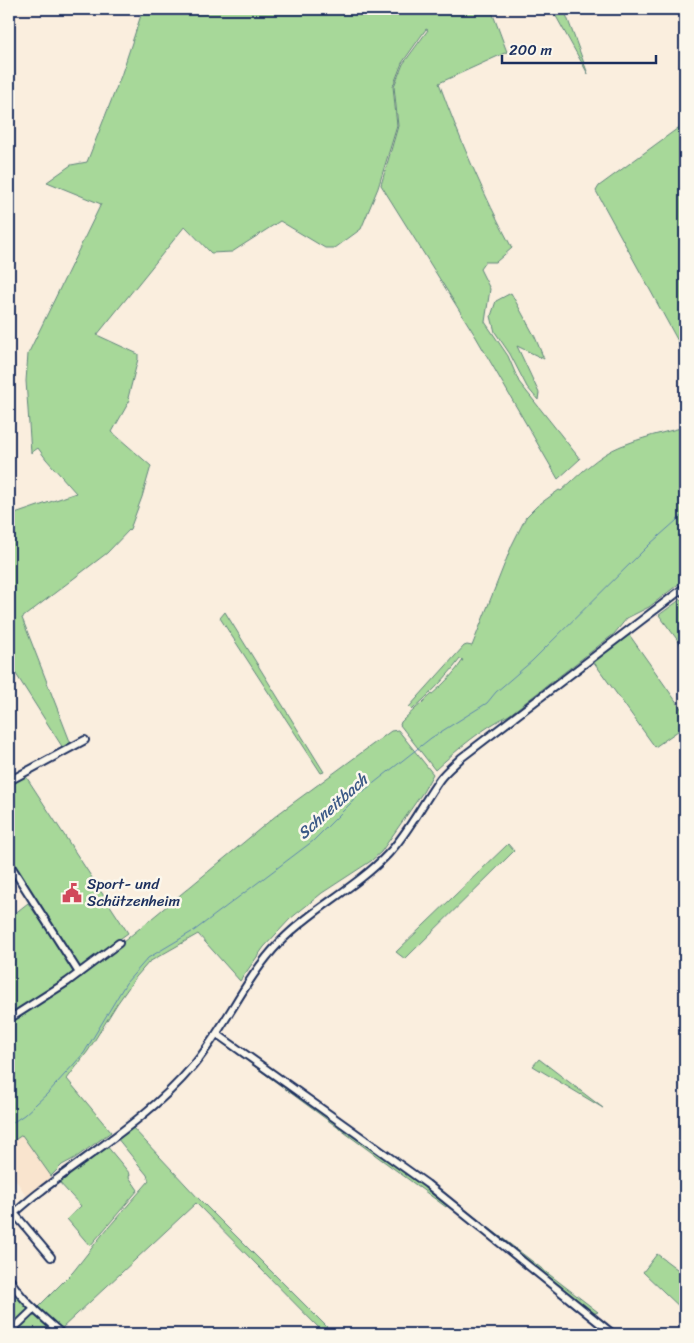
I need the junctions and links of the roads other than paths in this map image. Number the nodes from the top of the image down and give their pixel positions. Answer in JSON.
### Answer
{"nodes":[{"id":1,"x":685,"y":587,"type":"edge"},
{"id":2,"x":85,"y":740,"type":"dead end"},
{"id":3,"x":9,"y":781,"type":"edge"},
{"id":4,"x":9,"y":863,"type":"edge"},
{"id":5,"x":119,"y":943,"type":"dead end"},
{"id":6,"x":79,"y":973,"type":"junction"},
{"id":7,"x":9,"y":1019,"type":"edge"},
{"id":8,"x":217,"y":1034,"type":"junction"},
{"id":9,"x":11,"y":1215,"type":"edge"},
{"id":10,"x":51,"y":1257,"type":"dead end"},
{"id":11,"x":9,"y":1278,"type":"edge"},
{"id":12,"x":34,"y":1309,"type":"junction"},
{"id":13,"x":9,"y":1333,"type":"edge"},
{"id":14,"x":62,"y":1334,"type":"edge"},
{"id":15,"x":613,"y":1334,"type":"edge"}],
"edges":[{"from":1,"to":8,"type":"street"},
{"from":2,"to":3,"type":"street"},
{"from":4,"to":6,"type":"street"},
{"from":5,"to":6,"type":"street"},
{"from":6,"to":7,"type":"street"},
{"from":8,"to":9,"type":"street"},
{"from":8,"to":15,"type":"street"},
{"from":9,"to":10,"type":"street"},
{"from":11,"to":12,"type":"street"},
{"from":12,"to":13,"type":"street"},
{"from":12,"to":14,"type":"street"}]}
